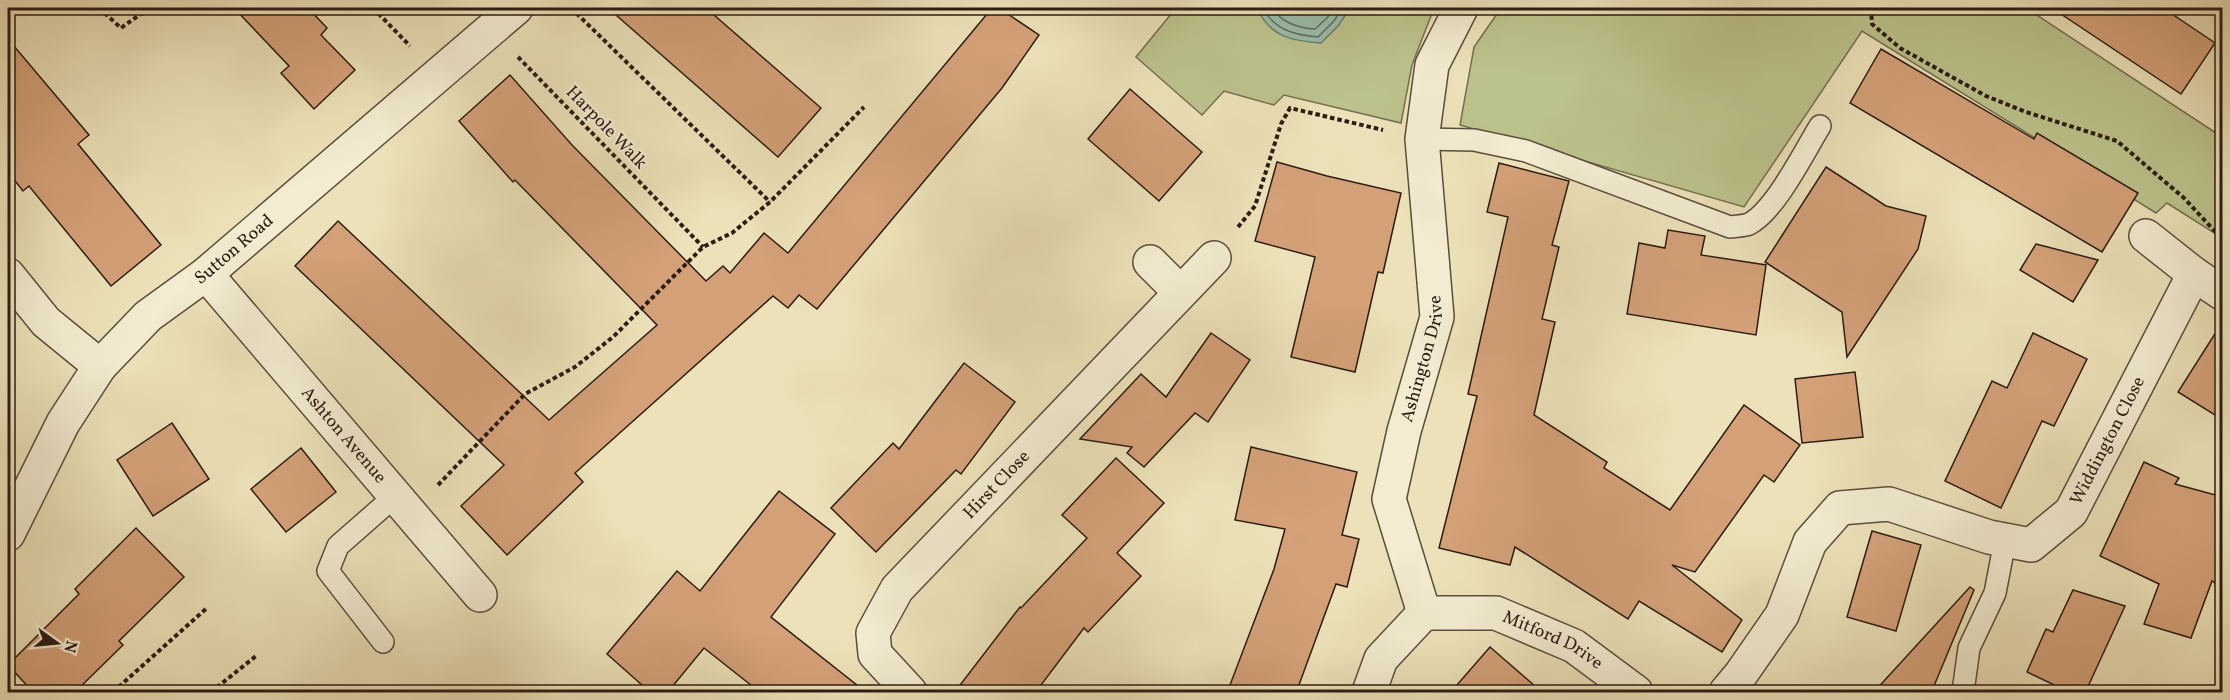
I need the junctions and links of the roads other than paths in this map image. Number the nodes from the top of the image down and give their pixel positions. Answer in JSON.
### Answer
{"nodes":[{"id":1,"x":516,"y":8,"type":"edge"},
{"id":2,"x":1461,"y":8,"type":"edge"},
{"id":3,"x":1820,"y":126,"type":"dead end"},
{"id":4,"x":1422,"y":138,"type":"junction"},
{"id":5,"x":2146,"y":236,"type":"dead end"},
{"id":6,"x":1214,"y":258,"type":"road end"},
{"id":7,"x":1150,"y":262,"type":"dead end"},
{"id":8,"x":206,"y":274,"type":"junction"},
{"id":9,"x":2194,"y":274,"type":"junction"},
{"id":10,"x":8,"y":275,"type":"edge"},
{"id":11,"x":1180,"y":292,"type":"junction"},
{"id":12,"x":2223,"y":292,"type":"edge"},
{"id":13,"x":100,"y":366,"type":"junction"},
{"id":14,"x":403,"y":505,"type":"junction"},
{"id":15,"x":8,"y":534,"type":"edge"},
{"id":16,"x":2005,"y":541,"type":"junction"},
{"id":17,"x":480,"y":596,"type":"dead end"},
{"id":18,"x":1424,"y":613,"type":"junction"},
{"id":19,"x":383,"y":642,"type":"dead end"},
{"id":20,"x":909,"y":693,"type":"edge"},
{"id":21,"x":1369,"y":693,"type":"edge"},
{"id":22,"x":1636,"y":693,"type":"edge"},
{"id":23,"x":1726,"y":693,"type":"edge"},
{"id":24,"x":1963,"y":693,"type":"edge"}],
"edges":[{"from":1,"to":8,"type":"street","name":"Sutton Road"},
{"from":2,"to":4,"type":"street","name":"Ashington Drive"},
{"from":3,"to":4,"type":"lane"},
{"from":4,"to":18,"type":"street","name":"Ashington Drive"},
{"from":5,"to":9,"type":"street"},
{"from":6,"to":11,"type":"street","name":"Hirst Close"},
{"from":7,"to":11,"type":"street"},
{"from":8,"to":13,"type":"street","name":"Sutton Road"},
{"from":8,"to":14,"type":"street","name":"Ashton Avenue"},
{"from":9,"to":12,"type":"street"},
{"from":9,"to":16,"type":"street","name":"Widdington Close"},
{"from":10,"to":13,"type":"street"},
{"from":11,"to":20,"type":"street","name":"Hirst Close"},
{"from":13,"to":15,"type":"street","name":"Sutton Road"},
{"from":14,"to":17,"type":"street","name":"Ashton Avenue"},
{"from":14,"to":19,"type":"lane"},
{"from":16,"to":23,"type":"street","name":"Widdington Close"},
{"from":16,"to":24,"type":"lane"},
{"from":18,"to":21,"type":"street"},
{"from":18,"to":22,"type":"street","name":"Mitford Drive"}]}
